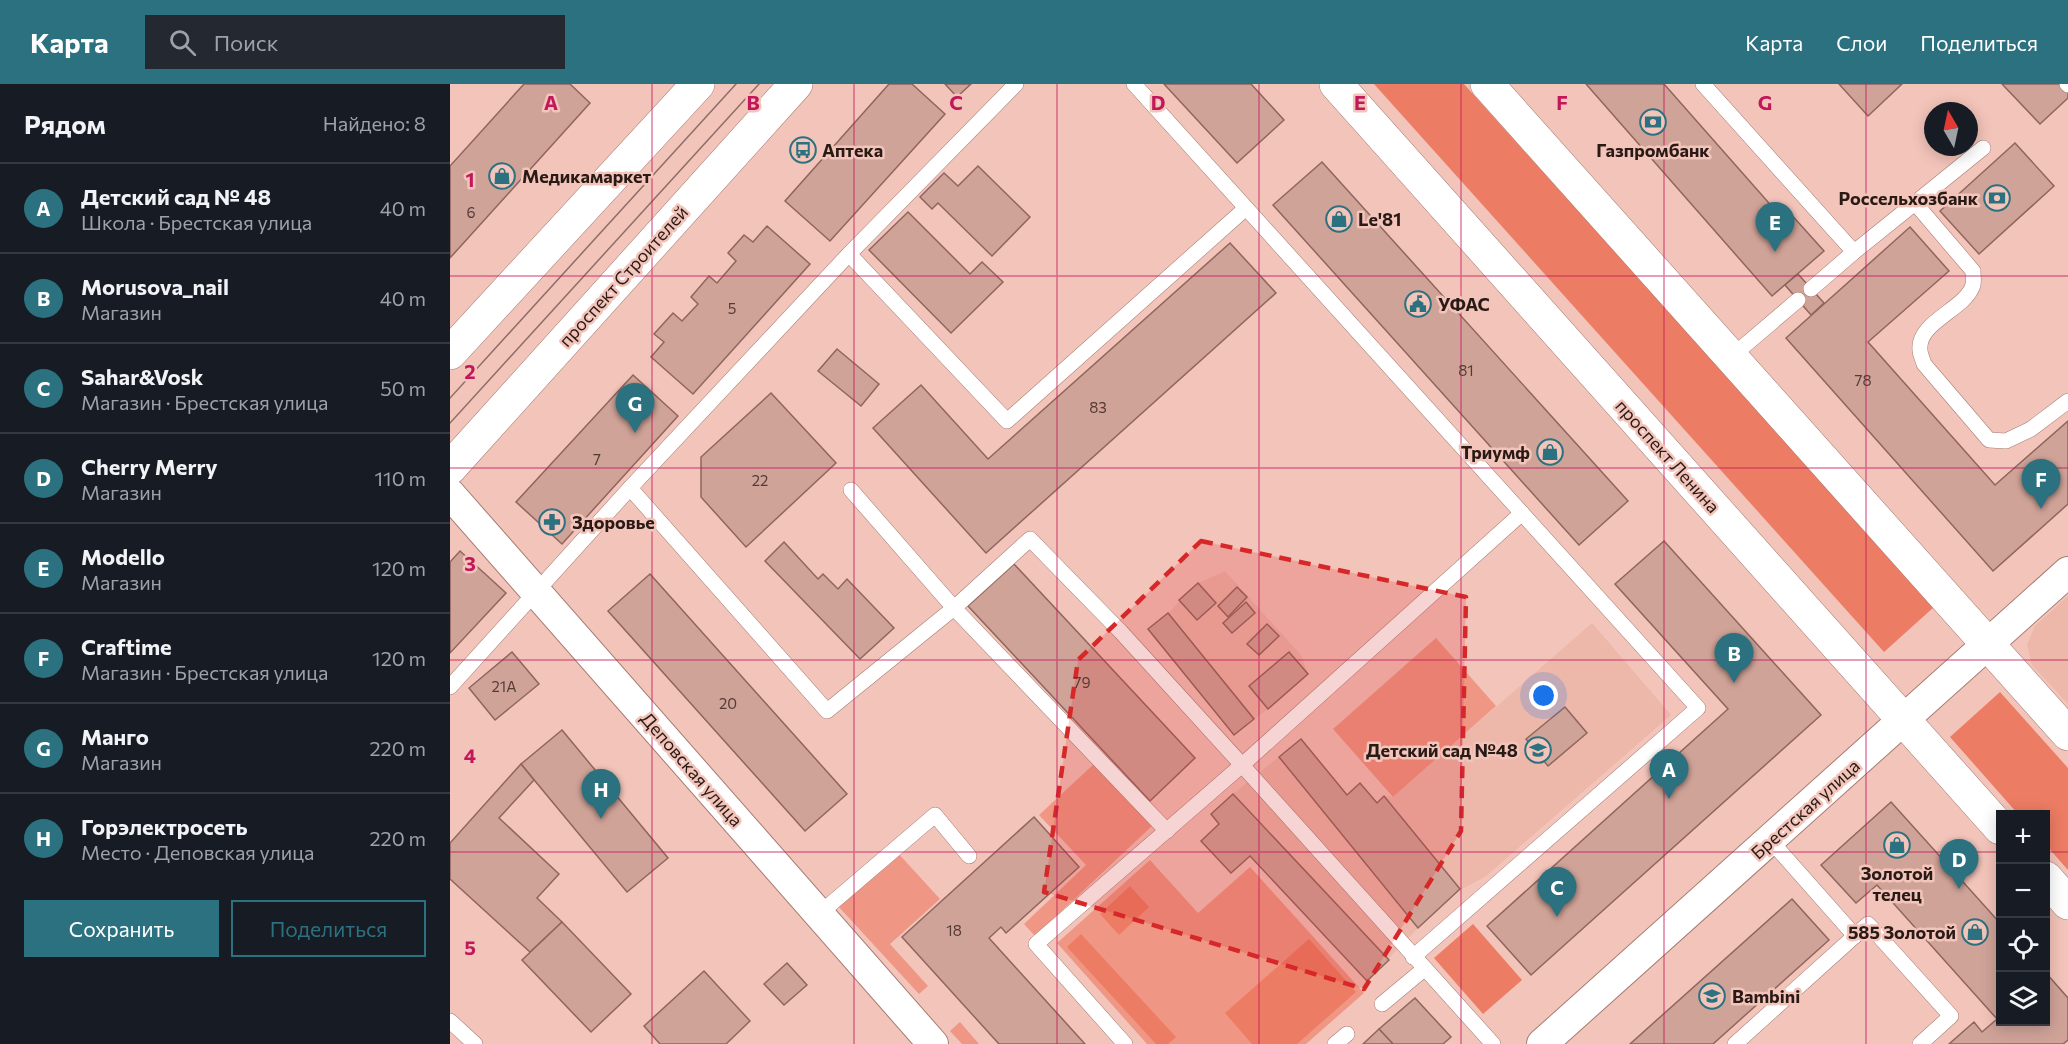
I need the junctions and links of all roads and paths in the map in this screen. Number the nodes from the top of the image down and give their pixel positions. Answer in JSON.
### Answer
{"nodes":[{"id":1,"x":796,"y":84,"type":"edge"},
{"id":2,"x":1016,"y":84,"type":"edge"},
{"id":3,"x":1134,"y":84,"type":"edge"},
{"id":4,"x":1336,"y":84,"type":"edge"},
{"id":5,"x":1703,"y":84,"type":"edge"},
{"id":6,"x":1494,"y":86,"type":"edge"},
{"id":7,"x":689,"y":87,"type":"edge"},
{"id":8,"x":1983,"y":148,"type":"dead end"},
{"id":9,"x":1915,"y":203,"type":"junction"},
{"id":10,"x":1246,"y":208,"type":"junction"},
{"id":11,"x":1854,"y":252,"type":"junction"},
{"id":12,"x":849,"y":254,"type":"junction"},
{"id":13,"x":1811,"y":288,"type":"dead end"},
{"id":14,"x":1798,"y":300,"type":"dead end"},
{"id":15,"x":450,"y":353,"type":"edge"},
{"id":16,"x":1731,"y":357,"type":"junction"},
{"id":17,"x":2068,"y":401,"type":"edge"},
{"id":18,"x":450,"y":468,"type":"edge"},
{"id":19,"x":630,"y":488,"type":"junction"},
{"id":20,"x":851,"y":490,"type":"dead end"},
{"id":21,"x":450,"y":494,"type":"edge"},
{"id":22,"x":1522,"y":513,"type":"junction"},
{"id":23,"x":2068,"y":572,"type":"edge"},
{"id":24,"x":536,"y":591,"type":"junction"},
{"id":25,"x":954,"y":608,"type":"junction"},
{"id":26,"x":1988,"y":644,"type":"junction"},
{"id":27,"x":450,"y":687,"type":"edge"},
{"id":28,"x":1905,"y":720,"type":"junction"},
{"id":29,"x":2068,"y":734,"type":"edge"},
{"id":30,"x":1242,"y":765,"type":"junction"},
{"id":31,"x":1996,"y":822,"type":"edge"},
{"id":32,"x":1167,"y":831,"type":"junction"},
{"id":33,"x":1770,"y":840,"type":"junction"},
{"id":34,"x":969,"y":856,"type":"dead end"},
{"id":35,"x":2050,"y":883,"type":"edge"},
{"id":36,"x":2068,"y":903,"type":"edge"},
{"id":37,"x":819,"y":914,"type":"junction"},
{"id":38,"x":1855,"y":936,"type":"junction"},
{"id":39,"x":1413,"y":957,"type":"junction"},
{"id":40,"x":1424,"y":969,"type":"junction"},
{"id":41,"x":1382,"y":1004,"type":"dead end"},
{"id":42,"x":450,"y":1022,"type":"edge"},
{"id":43,"x":475,"y":1044,"type":"edge"},
{"id":44,"x":933,"y":1044,"type":"edge"},
{"id":45,"x":1125,"y":1044,"type":"edge"},
{"id":46,"x":1493,"y":1044,"type":"edge"},
{"id":47,"x":1542,"y":1044,"type":"edge"},
{"id":48,"x":1735,"y":1044,"type":"edge"},
{"id":49,"x":1920,"y":1044,"type":"edge"}],
"edges":[{"from":1,"to":18,"type":"main road","name":"проспект Строителей"},
{"from":2,"to":12,"type":"lane"},
{"from":3,"to":10,"type":"lane"},
{"from":4,"to":28,"type":"main road","name":"проспект Ленина"},
{"from":5,"to":11,"type":"lane"},
{"from":6,"to":16,"type":"main road"},
{"from":7,"to":15,"type":"main road"},
{"from":8,"to":9,"type":"lane"},
{"from":9,"to":11,"type":"lane"},
{"from":9,"to":17,"type":"lane"},
{"from":10,"to":12,"type":"lane"},
{"from":10,"to":22,"type":"lane"},
{"from":11,"to":13,"type":"lane"},
{"from":12,"to":19,"type":"lane"},
{"from":14,"to":16,"type":"lane"},
{"from":16,"to":26,"type":"main road"},
{"from":19,"to":24,"type":"lane"},
{"from":19,"to":25,"type":"lane"},
{"from":20,"to":25,"type":"lane"},
{"from":21,"to":24,"type":"street","name":"Деповская улица"},
{"from":22,"to":30,"type":"lane"},
{"from":22,"to":39,"type":"lane"},
{"from":23,"to":26,"type":"street","name":"Брестская улица"},
{"from":24,"to":27,"type":"lane"},
{"from":24,"to":37,"type":"street","name":"Деповская улица"},
{"from":25,"to":30,"type":"lane"},
{"from":25,"to":32,"type":"lane"},
{"from":26,"to":28,"type":"street","name":"Брестская улица"},
{"from":26,"to":29,"type":"main road"},
{"from":28,"to":31,"type":"main road","name":"проспект Ленина"},
{"from":28,"to":33,"type":"street","name":"Брестская улица"},
{"from":30,"to":32,"type":"lane"},
{"from":30,"to":39,"type":"lane"},
{"from":32,"to":45,"type":"lane"},
{"from":33,"to":38,"type":"lane"},
{"from":33,"to":47,"type":"street","name":"Брестская улица"},
{"from":34,"to":37,"type":"lane"},
{"from":35,"to":36,"type":"main road"},
{"from":37,"to":44,"type":"street","name":"Деповская улица"},
{"from":38,"to":48,"type":"lane"},
{"from":38,"to":49,"type":"lane"},
{"from":39,"to":40,"type":"lane"},
{"from":40,"to":41,"type":"lane"},
{"from":40,"to":46,"type":"lane"},
{"from":42,"to":43,"type":"lane"}]}
